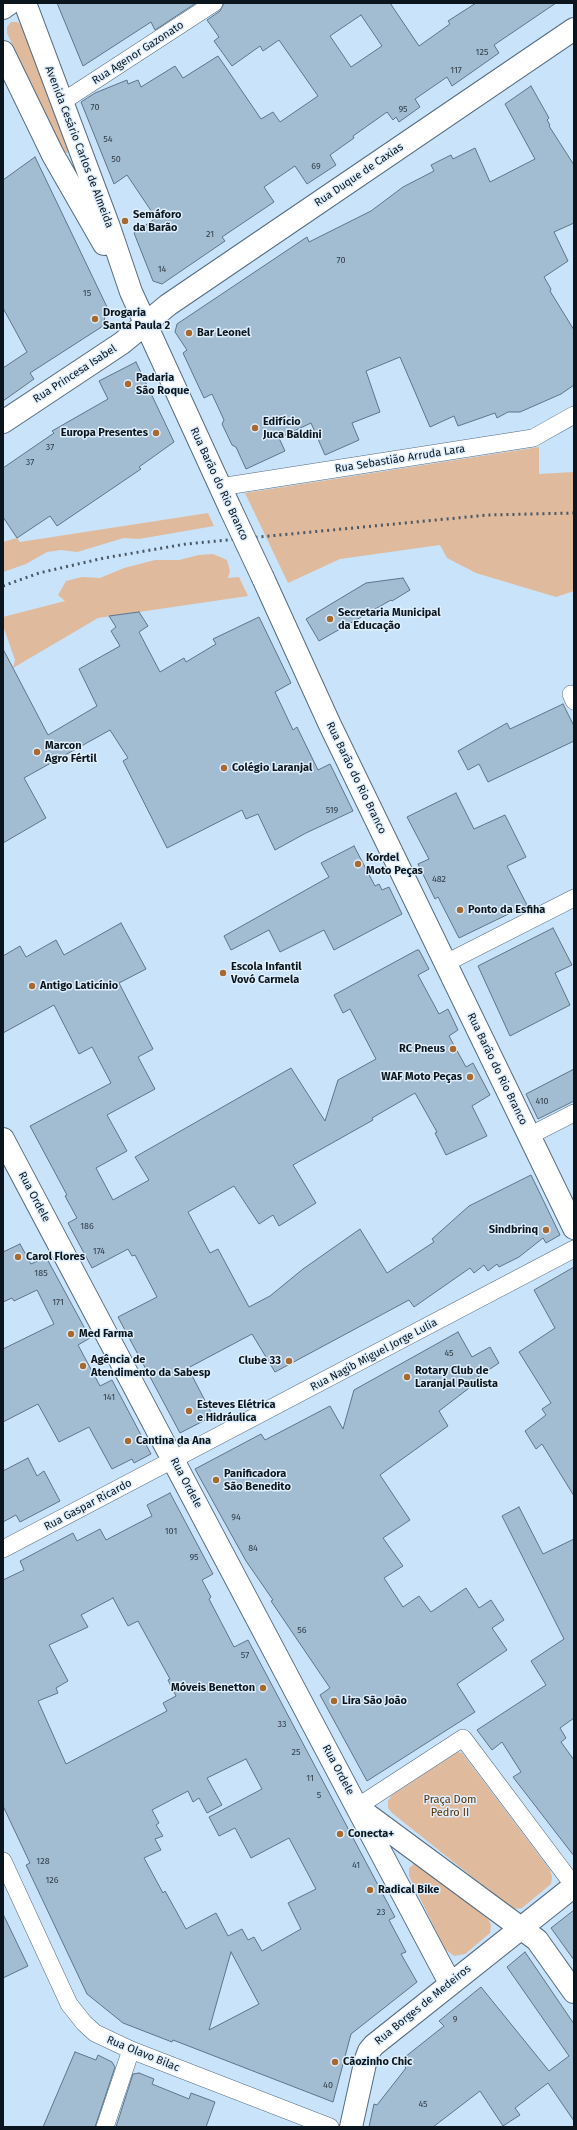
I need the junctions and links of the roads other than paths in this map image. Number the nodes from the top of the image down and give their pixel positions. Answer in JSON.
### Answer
{"nodes":[{"id":1,"x":10,"y":3,"type":"edge"},
{"id":2,"x":25,"y":3,"type":"edge"},
{"id":3,"x":214,"y":3,"type":"edge"},
{"id":4,"x":3,"y":8,"type":"edge"},
{"id":5,"x":574,"y":29,"type":"edge"},
{"id":6,"x":3,"y":52,"type":"edge"},
{"id":7,"x":62,"y":102,"type":"junction"},
{"id":8,"x":131,"y":292,"type":"junction"},
{"id":9,"x":146,"y":324,"type":"junction"},
{"id":10,"x":574,"y":416,"type":"edge"},
{"id":11,"x":3,"y":422,"type":"edge"},
{"id":12,"x":220,"y":487,"type":"junction"},
{"id":13,"x":574,"y":898,"type":"edge"},
{"id":14,"x":446,"y":963,"type":"junction"},
{"id":15,"x":574,"y":1113,"type":"edge"},
{"id":16,"x":530,"y":1136,"type":"junction"},
{"id":17,"x":3,"y":1139,"type":"edge"},
{"id":18,"x":574,"y":1228,"type":"edge"},
{"id":19,"x":574,"y":1249,"type":"edge"},
{"id":20,"x":174,"y":1460,"type":"junction"},
{"id":21,"x":3,"y":1550,"type":"edge"},
{"id":22,"x":357,"y":1807,"type":"junction"},
{"id":23,"x":3,"y":1860,"type":"edge"},
{"id":24,"x":574,"y":1886,"type":"edge"},
{"id":25,"x":520,"y":1927,"type":"junction"},
{"id":26,"x":450,"y":1983,"type":"junction"},
{"id":27,"x":574,"y":1992,"type":"edge"},
{"id":28,"x":131,"y":2050,"type":"junction"},
{"id":29,"x":105,"y":2127,"type":"edge"},
{"id":30,"x":330,"y":2127,"type":"edge"},
{"id":31,"x":351,"y":2127,"type":"edge"}],
"edges":[{"from":1,"to":4,"type":"main road"},
{"from":2,"to":7,"type":"main road","name":"Avenida Cesário Carlos de Almeida"},
{"from":3,"to":7,"type":"street","name":"Rua Agenor Gazonato"},
{"from":5,"to":9,"type":"main road","name":"Rua Duque de Caxias"},
{"from":6,"to":8,"type":"main road","name":"Avenida Cesário Carlos de Almeida"},
{"from":7,"to":8,"type":"main road","name":"Avenida Cesário Carlos de Almeida"},
{"from":8,"to":9,"type":"main road","name":"Avenida Cesário Carlos de Almeida"},
{"from":9,"to":11,"type":"main road","name":"Rua Princesa Isabel"},
{"from":9,"to":12,"type":"main road","name":"Rua Barão do Rio Branco"},
{"from":10,"to":12,"type":"street","name":"Rua Sebastião Arruda Lara"},
{"from":12,"to":14,"type":"main road","name":"Rua Barão do Rio Branco","bridge":true},
{"from":13,"to":14,"type":"street"},
{"from":14,"to":16,"type":"main road","name":"Rua Barão do Rio Branco"},
{"from":15,"to":16,"type":"street"},
{"from":16,"to":18,"type":"main road","name":"Rua Barão do Rio Branco"},
{"from":17,"to":20,"type":"main road","name":"Rua Ordele"},
{"from":19,"to":20,"type":"street","name":"Rua Nagib Miguel Jorge Lulia"},
{"from":20,"to":21,"type":"street","name":"Rua Gaspar Ricardo"},
{"from":20,"to":22,"type":"main road","name":"Rua Ordele"},
{"from":22,"to":24,"type":"street"},
{"from":22,"to":25,"type":"main road"},
{"from":22,"to":26,"type":"main road"},
{"from":23,"to":28,"type":"street","name":"Rua Olavo Bilac"},
{"from":24,"to":25,"type":"main road","name":"Rua Borges de Medeiros"},
{"from":25,"to":26,"type":"main road","name":"Rua Borges de Medeiros"},
{"from":25,"to":27,"type":"main road"},
{"from":26,"to":31,"type":"main road","name":"Rua Borges de Medeiros"},
{"from":28,"to":29,"type":"street"},
{"from":28,"to":30,"type":"street","name":"Rua Olavo Bilac"}]}
